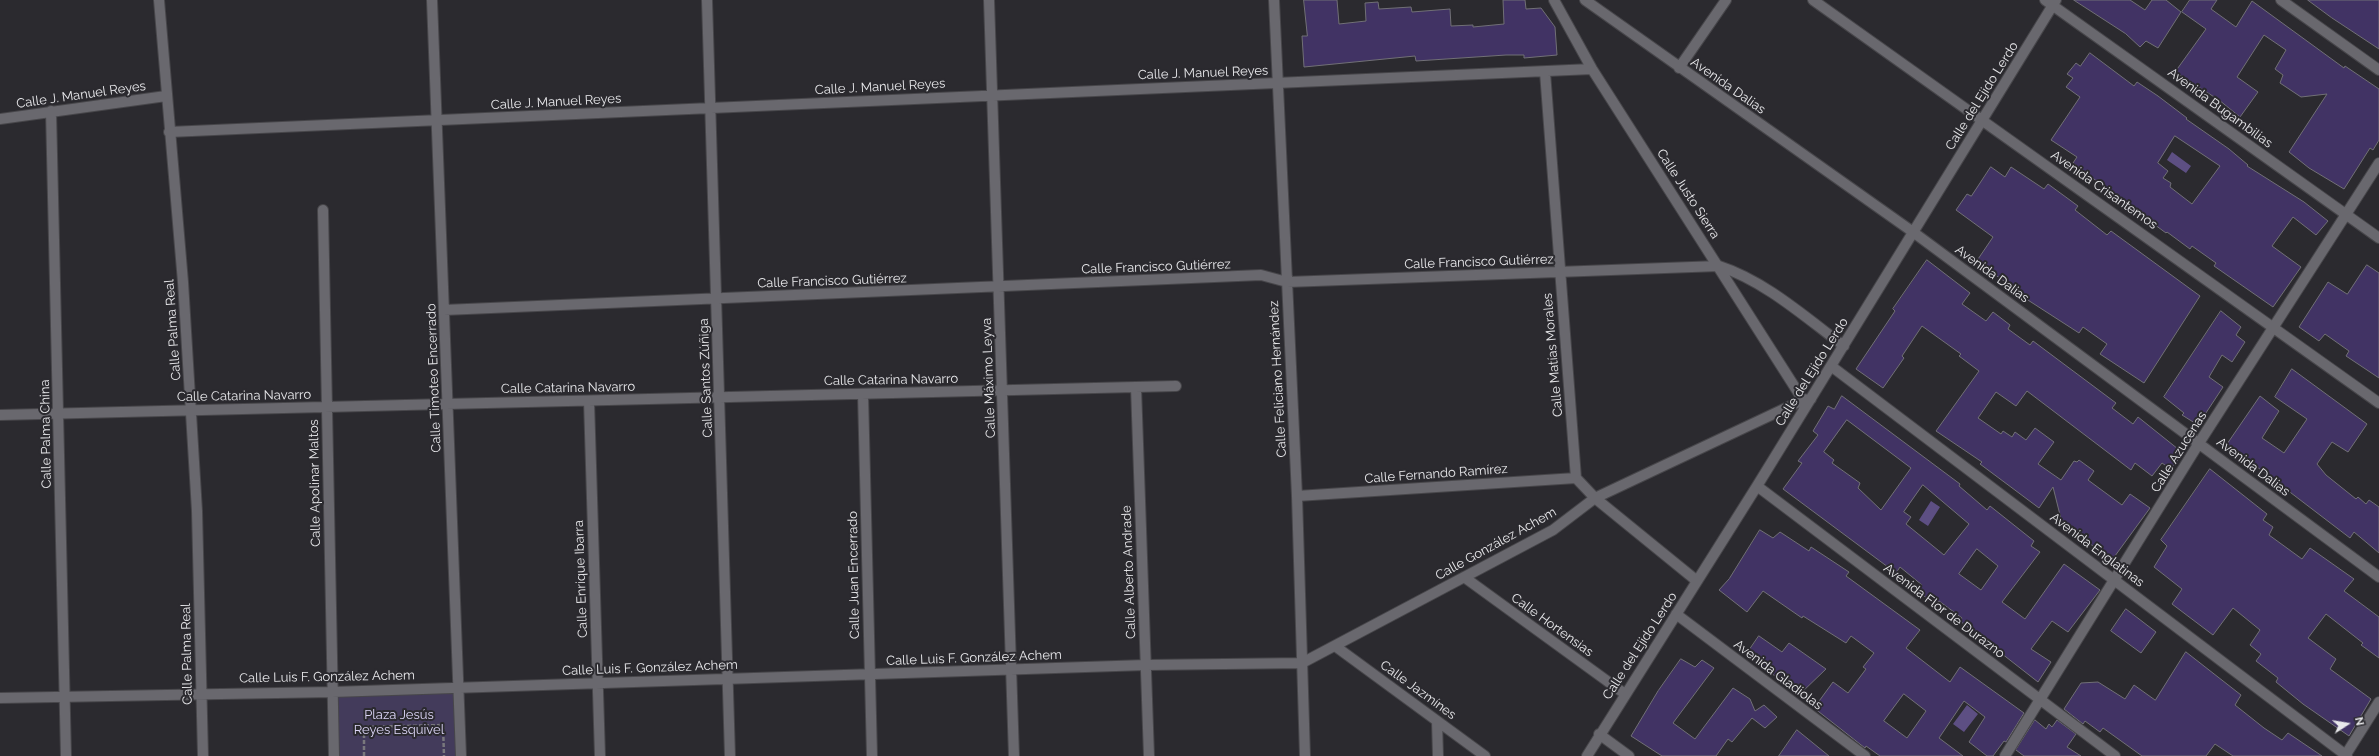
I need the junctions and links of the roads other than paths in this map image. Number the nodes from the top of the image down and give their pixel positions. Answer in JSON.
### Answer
{"nodes":[{"id":1,"x":159,"y":0,"type":"edge"},
{"id":2,"x":432,"y":0,"type":"edge"},
{"id":3,"x":707,"y":0,"type":"edge"},
{"id":4,"x":989,"y":0,"type":"edge"},
{"id":5,"x":1274,"y":0,"type":"edge"},
{"id":6,"x":1554,"y":0,"type":"edge"},
{"id":7,"x":1585,"y":0,"type":"edge"},
{"id":8,"x":1726,"y":0,"type":"edge"},
{"id":9,"x":1813,"y":0,"type":"edge"},
{"id":10,"x":2281,"y":0,"type":"edge"},
{"id":11,"x":2051,"y":2,"type":"edge"},
{"id":12,"x":1679,"y":68,"type":"junction"},
{"id":13,"x":1592,"y":69,"type":"junction"},
{"id":14,"x":2379,"y":70,"type":"edge"},
{"id":15,"x":1545,"y":72,"type":"junction"},
{"id":16,"x":1278,"y":83,"type":"junction"},
{"id":17,"x":993,"y":95,"type":"junction"},
{"id":18,"x":166,"y":96,"type":"junction"},
{"id":19,"x":710,"y":108,"type":"junction"},
{"id":20,"x":51,"y":111,"type":"junction"},
{"id":21,"x":0,"y":119,"type":"edge"},
{"id":22,"x":437,"y":120,"type":"junction"},
{"id":23,"x":1982,"y":120,"type":"junction"},
{"id":24,"x":169,"y":132,"type":"junction"},
{"id":25,"x":2379,"y":164,"type":"edge"},
{"id":26,"x":323,"y":210,"type":"dead end"},
{"id":27,"x":2346,"y":215,"type":"junction"},
{"id":28,"x":1914,"y":232,"type":"junction"},
{"id":29,"x":2379,"y":238,"type":"edge"},
{"id":30,"x":1719,"y":266,"type":"junction"},
{"id":31,"x":1559,"y":272,"type":"junction"},
{"id":32,"x":1287,"y":282,"type":"junction"},
{"id":33,"x":999,"y":287,"type":"junction"},
{"id":34,"x":716,"y":299,"type":"junction"},
{"id":35,"x":444,"y":310,"type":"junction"},
{"id":36,"x":2273,"y":327,"type":"junction"},
{"id":37,"x":1844,"y":346,"type":"junction"},
{"id":38,"x":1831,"y":366,"type":"junction"},
{"id":39,"x":1176,"y":386,"type":"dead end"},
{"id":40,"x":1136,"y":388,"type":"junction"},
{"id":41,"x":1002,"y":391,"type":"junction"},
{"id":42,"x":863,"y":394,"type":"junction"},
{"id":43,"x":719,"y":398,"type":"junction"},
{"id":44,"x":1807,"y":400,"type":"junction"},
{"id":45,"x":589,"y":401,"type":"junction"},
{"id":46,"x":2379,"y":403,"type":"edge"},
{"id":47,"x":448,"y":404,"type":"junction"},
{"id":48,"x":327,"y":407,"type":"junction"},
{"id":49,"x":191,"y":410,"type":"junction"},
{"id":50,"x":58,"y":414,"type":"junction"},
{"id":51,"x":0,"y":415,"type":"edge"},
{"id":52,"x":2199,"y":442,"type":"junction"},
{"id":53,"x":1576,"y":478,"type":"junction"},
{"id":54,"x":1757,"y":486,"type":"junction"},
{"id":55,"x":1297,"y":496,"type":"junction"},
{"id":56,"x":1595,"y":498,"type":"junction"},
{"id":57,"x":2379,"y":576,"type":"edge"},
{"id":58,"x":1464,"y":577,"type":"junction"},
{"id":59,"x":2114,"y":580,"type":"junction"},
{"id":60,"x":1697,"y":581,"type":"junction"},
{"id":61,"x":1676,"y":614,"type":"junction"},
{"id":62,"x":1335,"y":646,"type":"junction"},
{"id":63,"x":1302,"y":663,"type":"junction"},
{"id":64,"x":1146,"y":665,"type":"junction"},
{"id":65,"x":1011,"y":669,"type":"junction"},
{"id":66,"x":870,"y":674,"type":"junction"},
{"id":67,"x":728,"y":678,"type":"junction"},
{"id":68,"x":598,"y":683,"type":"junction"},
{"id":69,"x":458,"y":687,"type":"junction"},
{"id":70,"x":332,"y":692,"type":"junction"},
{"id":71,"x":201,"y":693,"type":"junction"},
{"id":72,"x":1625,"y":694,"type":"junction"},
{"id":73,"x":65,"y":696,"type":"junction"},
{"id":74,"x":0,"y":698,"type":"edge"},
{"id":75,"x":2040,"y":699,"type":"junction"},
{"id":76,"x":2379,"y":702,"type":"edge"},
{"id":77,"x":1437,"y":721,"type":"junction"},
{"id":78,"x":1599,"y":734,"type":"junction"},
{"id":79,"x":66,"y":756,"type":"edge"},
{"id":80,"x":203,"y":756,"type":"edge"},
{"id":81,"x":334,"y":756,"type":"edge"},
{"id":82,"x":461,"y":756,"type":"edge"},
{"id":83,"x":600,"y":756,"type":"edge"},
{"id":84,"x":730,"y":756,"type":"edge"},
{"id":85,"x":872,"y":756,"type":"edge"},
{"id":86,"x":1014,"y":756,"type":"edge"},
{"id":87,"x":1149,"y":756,"type":"edge"},
{"id":88,"x":1305,"y":756,"type":"edge"},
{"id":89,"x":1438,"y":756,"type":"edge"},
{"id":90,"x":1485,"y":756,"type":"edge"},
{"id":91,"x":1587,"y":756,"type":"edge"},
{"id":92,"x":1629,"y":756,"type":"edge"},
{"id":93,"x":1865,"y":756,"type":"edge"},
{"id":94,"x":2005,"y":756,"type":"edge"},
{"id":95,"x":2115,"y":756,"type":"edge"},
{"id":96,"x":2346,"y":756,"type":"edge"}],
"edges":[{"from":1,"to":18,"type":"street","name":"Calle Palma Real"},
{"from":2,"to":22,"type":"street","name":"Calle Timoteo Encerrado"},
{"from":3,"to":19,"type":"street","name":"Calle Santos Zúñiga"},
{"from":4,"to":17,"type":"street","name":"Calle Máximo Leyva"},
{"from":5,"to":16,"type":"street","name":"Calle Feliciano Hernández"},
{"from":6,"to":13,"type":"street","name":"Calle Justo Sierra"},
{"from":7,"to":12,"type":"street","name":"Avenida Dalias"},
{"from":8,"to":12,"type":"street"},
{"from":9,"to":23,"type":"street","name":"Avenida Crisantemos"},
{"from":10,"to":14,"type":"street"},
{"from":11,"to":23,"type":"street","name":"Calle del Ejido Lerdo"},
{"from":11,"to":27,"type":"street","name":"Avenida Bugambilias"},
{"from":12,"to":28,"type":"street","name":"Avenida Dalias"},
{"from":13,"to":15,"type":"street","name":"Calle J. Manuel Reyes"},
{"from":13,"to":30,"type":"street","name":"Calle Justo Sierra"},
{"from":15,"to":16,"type":"street","name":"Calle J. Manuel Reyes"},
{"from":15,"to":31,"type":"street","name":"Calle Matías Morales"},
{"from":16,"to":17,"type":"street","name":"Calle J. Manuel Reyes"},
{"from":16,"to":32,"type":"street","name":"Calle Feliciano Hernández"},
{"from":17,"to":19,"type":"street","name":"Calle J. Manuel Reyes"},
{"from":17,"to":33,"type":"street","name":"Calle Máximo Leyva"},
{"from":18,"to":20,"type":"street","name":"Calle J. Manuel Reyes"},
{"from":18,"to":24,"type":"street","name":"Calle Palma Real"},
{"from":19,"to":22,"type":"street","name":"Calle J. Manuel Reyes"},
{"from":19,"to":34,"type":"street","name":"Calle Santos Zúñiga"},
{"from":20,"to":21,"type":"street","name":"Calle J. Manuel Reyes"},
{"from":20,"to":50,"type":"street","name":"Calle Palma China"},
{"from":22,"to":24,"type":"street","name":"Calle J. Manuel Reyes"},
{"from":22,"to":35,"type":"street","name":"Calle Timoteo Encerrado"},
{"from":23,"to":28,"type":"street","name":"Calle del Ejido Lerdo"},
{"from":23,"to":36,"type":"street","name":"Avenida Crisantemos"},
{"from":24,"to":49,"type":"street","name":"Calle Palma Real"},
{"from":25,"to":27,"type":"street","name":"Calle Azucenas"},
{"from":26,"to":48,"type":"street","name":"Calle Apolinar Maltos"},
{"from":27,"to":29,"type":"street","name":"Avenida Bugambilias"},
{"from":27,"to":36,"type":"street","name":"Calle Azucenas"},
{"from":28,"to":37,"type":"street","name":"Calle del Ejido Lerdo"},
{"from":28,"to":52,"type":"street","name":"Avenida Dalias"},
{"from":30,"to":31,"type":"street","name":"Calle Francisco Gutiérrez"},
{"from":30,"to":37,"type":"street","name":"Calle Francisco Gutiérrez"},
{"from":30,"to":44,"type":"street","name":"Calle Justo Sierra"},
{"from":31,"to":32,"type":"street","name":"Calle Francisco Gutiérrez"},
{"from":31,"to":53,"type":"street","name":"Calle Matías Morales"},
{"from":32,"to":33,"type":"street","name":"Calle Francisco Gutiérrez"},
{"from":32,"to":55,"type":"street","name":"Calle Feliciano Hernández"},
{"from":33,"to":34,"type":"street","name":"Calle Francisco Gutiérrez"},
{"from":33,"to":41,"type":"street","name":"Calle Máximo Leyva"},
{"from":34,"to":35,"type":"street","name":"Calle Francisco Gutiérrez"},
{"from":34,"to":43,"type":"street","name":"Calle Santos Zúñiga"},
{"from":35,"to":47,"type":"street","name":"Calle Timoteo Encerrado"},
{"from":36,"to":46,"type":"street","name":"Avenida Crisantemos"},
{"from":36,"to":52,"type":"street","name":"Calle Azucenas"},
{"from":37,"to":38,"type":"street","name":"Calle del Ejido Lerdo"},
{"from":38,"to":44,"type":"street","name":"Calle del Ejido Lerdo"},
{"from":38,"to":59,"type":"street","name":"Avenida Englatinas"},
{"from":39,"to":40,"type":"street","name":"Calle Catarina Navarro"},
{"from":40,"to":41,"type":"street","name":"Calle Catarina Navarro"},
{"from":40,"to":64,"type":"street","name":"Calle Alberto Andrade"},
{"from":41,"to":42,"type":"street","name":"Calle Catarina Navarro"},
{"from":41,"to":65,"type":"street","name":"Calle Máximo Leyva"},
{"from":42,"to":43,"type":"street","name":"Calle Catarina Navarro"},
{"from":42,"to":66,"type":"street","name":"Calle Juan Encerrado"},
{"from":43,"to":45,"type":"street","name":"Calle Catarina Navarro"},
{"from":43,"to":67,"type":"street","name":"Calle Santos Zúñiga"},
{"from":44,"to":54,"type":"street","name":"Calle del Ejido Lerdo"},
{"from":44,"to":56,"type":"street","name":"Calle González Achem"},
{"from":45,"to":47,"type":"street","name":"Calle Catarina Navarro"},
{"from":45,"to":68,"type":"street","name":"Calle Enrique Ibarra"},
{"from":47,"to":48,"type":"street","name":"Calle Catarina Navarro"},
{"from":47,"to":69,"type":"street","name":"Calle Timoteo Encerrado"},
{"from":48,"to":49,"type":"street","name":"Calle Catarina Navarro"},
{"from":48,"to":70,"type":"street","name":"Calle Apolinar Maltos"},
{"from":49,"to":50,"type":"street","name":"Calle Catarina Navarro"},
{"from":49,"to":71,"type":"street","name":"Calle Palma Real"},
{"from":50,"to":51,"type":"street","name":"Calle Catarina Navarro"},
{"from":50,"to":73,"type":"street","name":"Calle Palma China"},
{"from":52,"to":57,"type":"street","name":"Avenida Dalias"},
{"from":52,"to":59,"type":"street","name":"Calle Azucenas"},
{"from":53,"to":55,"type":"street","name":"Calle Fernando Ramírez"},
{"from":53,"to":56,"type":"street"},
{"from":54,"to":60,"type":"street","name":"Calle del Ejido Lerdo"},
{"from":54,"to":75,"type":"street","name":"Avenida Flor de Durazno"},
{"from":55,"to":63,"type":"street","name":"Calle Feliciano Hernández"},
{"from":56,"to":58,"type":"street","name":"Calle González Achem"},
{"from":56,"to":60,"type":"street"},
{"from":58,"to":62,"type":"street","name":"Calle González Achem"},
{"from":58,"to":72,"type":"street","name":"Calle Hortensias"},
{"from":59,"to":75,"type":"street","name":"Calle Azucenas"},
{"from":59,"to":96,"type":"street","name":"Avenida Englatinas"},
{"from":60,"to":61,"type":"street","name":"Calle del Ejido Lerdo"},
{"from":61,"to":72,"type":"street","name":"Calle del Ejido Lerdo"},
{"from":61,"to":93,"type":"street","name":"Avenida Gladiolas"},
{"from":62,"to":63,"type":"street","name":"Calle González Achem"},
{"from":62,"to":77,"type":"street","name":"Calle Jazmínes"},
{"from":63,"to":64,"type":"street","name":"Calle Luis F. González Achem"},
{"from":63,"to":88,"type":"street","name":"Calle Feliciano Hernández"},
{"from":64,"to":65,"type":"street","name":"Calle Luis F. González Achem"},
{"from":64,"to":87,"type":"street","name":"Calle Alberto Andrade"},
{"from":65,"to":66,"type":"street","name":"Calle Luis F. González Achem"},
{"from":65,"to":86,"type":"street","name":"Calle Máximo Leyva"},
{"from":66,"to":67,"type":"street","name":"Calle Luis F. González Achem"},
{"from":66,"to":85,"type":"street","name":"Calle Juan Encerrado"},
{"from":67,"to":68,"type":"street","name":"Calle Luis F. González Achem"},
{"from":67,"to":84,"type":"street","name":"Calle Santos Zúñiga"},
{"from":68,"to":69,"type":"street","name":"Calle Luis F. González Achem"},
{"from":68,"to":83,"type":"street","name":"Calle Enrique Ibarra"},
{"from":69,"to":70,"type":"street","name":"Calle Luis F. González Achem"},
{"from":69,"to":82,"type":"street","name":"Calle Timoteo Encerrado"},
{"from":70,"to":71,"type":"street","name":"Calle Luis F. González Achem"},
{"from":70,"to":81,"type":"street","name":"Calle Apolinar Maltos"},
{"from":71,"to":73,"type":"street","name":"Calle Luis F. González Achem"},
{"from":71,"to":80,"type":"street","name":"Calle Palma Real"},
{"from":72,"to":78,"type":"street","name":"Calle del Ejido Lerdo"},
{"from":73,"to":74,"type":"street","name":"Calle Luis F. González Achem"},
{"from":73,"to":79,"type":"street","name":"Calle Palma China"},
{"from":75,"to":94,"type":"street","name":"Calle Azucenas"},
{"from":75,"to":95,"type":"street","name":"Avenida Flor de Durazno"},
{"from":76,"to":96,"type":"street"},
{"from":77,"to":89,"type":"street"},
{"from":77,"to":90,"type":"street","name":"Calle Jazmínes"},
{"from":78,"to":91,"type":"street","name":"Calle del Ejido Lerdo"},
{"from":78,"to":92,"type":"street"}]}
